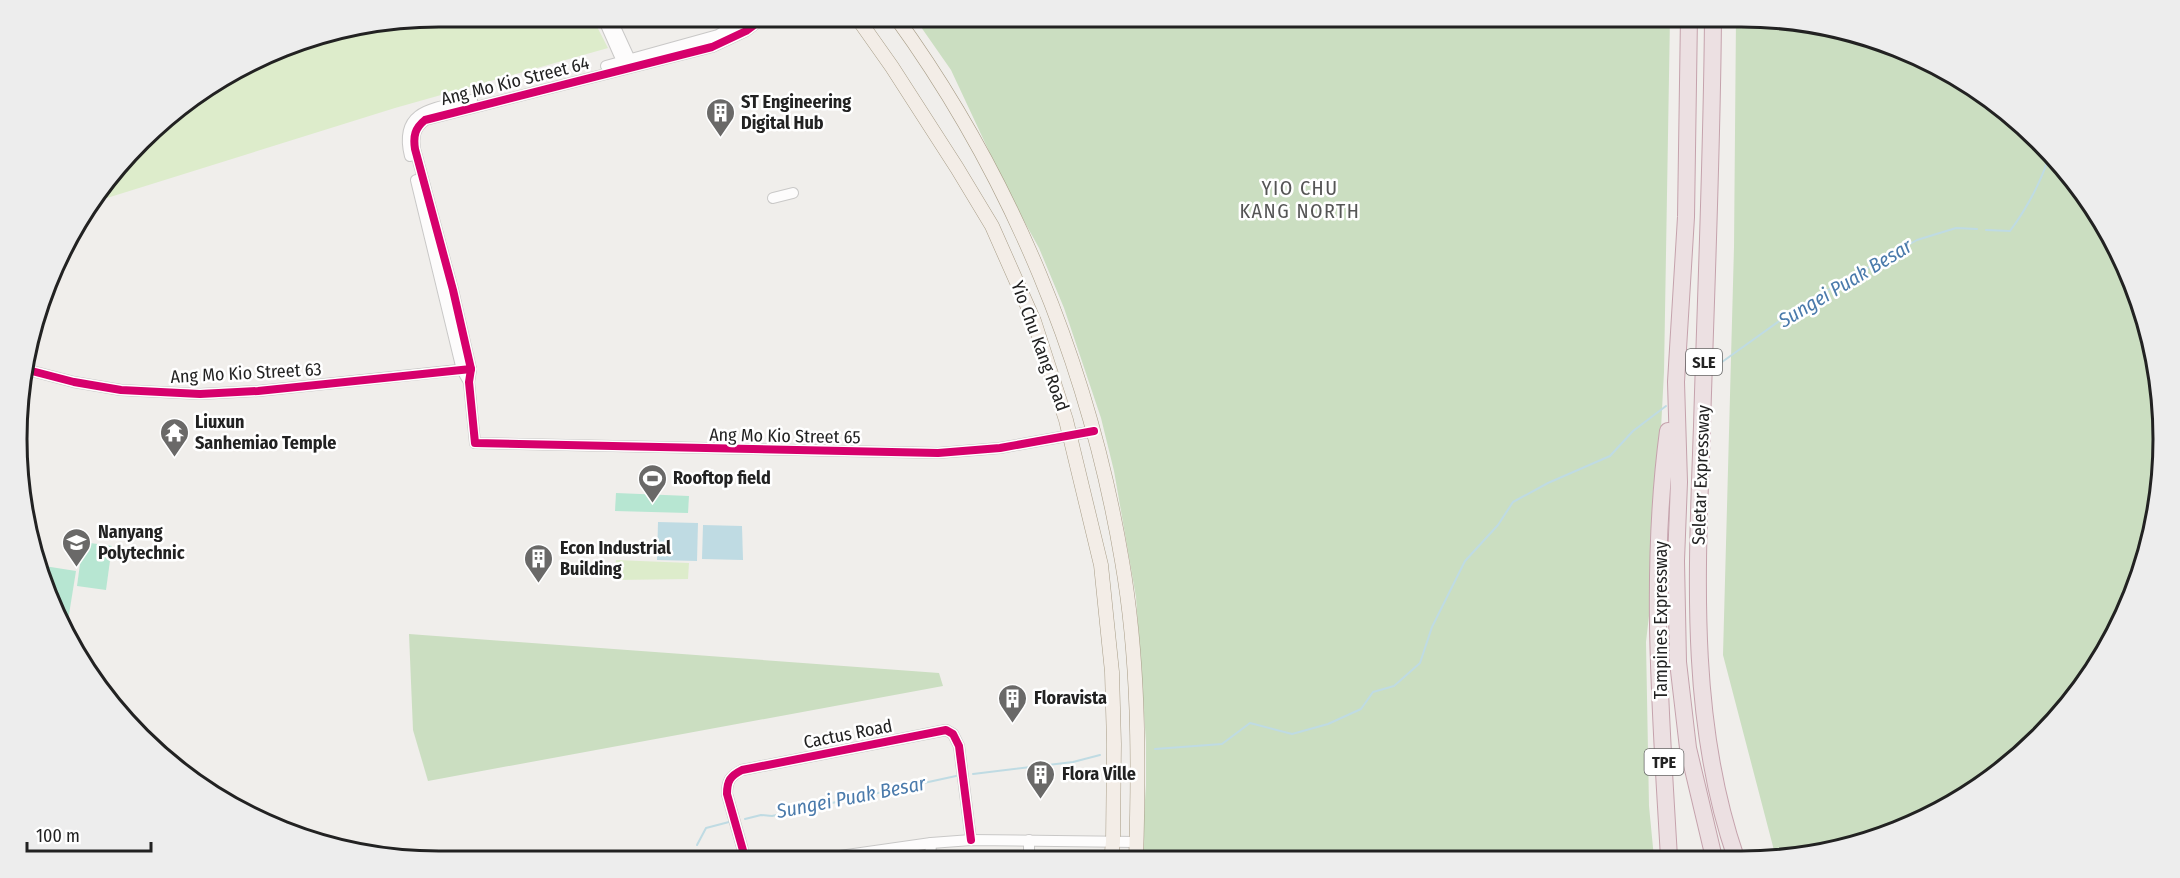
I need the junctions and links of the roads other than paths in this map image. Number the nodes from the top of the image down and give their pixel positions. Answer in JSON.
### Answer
{"nodes":[{"id":1,"x":608,"y":27,"type":"edge"},
{"id":2,"x":614,"y":27,"type":"edge"},
{"id":3,"x":731,"y":27,"type":"edge"},
{"id":4,"x":752,"y":27,"type":"edge"},
{"id":5,"x":864,"y":27,"type":"edge"},
{"id":6,"x":902,"y":27,"type":"edge"},
{"id":7,"x":1689,"y":27,"type":"edge"},
{"id":8,"x":1713,"y":27,"type":"edge"},
{"id":9,"x":628,"y":64,"type":"junction"},
{"id":10,"x":793,"y":193,"type":"dead end"},
{"id":11,"x":773,"y":198,"type":"dead end"},
{"id":12,"x":466,"y":370,"type":"junction"},
{"id":13,"x":33,"y":371,"type":"edge"},
{"id":14,"x":1676,"y":382,"type":"junction"},
{"id":15,"x":1094,"y":431,"type":"junction"},
{"id":16,"x":1071,"y":436,"type":"junction"},
{"id":17,"x":475,"y":443,"type":"joint"},
{"id":18,"x":971,"y":840,"type":"junction"},
{"id":19,"x":1029,"y":840,"type":"junction"},
{"id":20,"x":1113,"y":842,"type":"junction"},
{"id":21,"x":1136,"y":842,"type":"junction"},
{"id":22,"x":931,"y":843,"type":"junction"},
{"id":23,"x":743,"y":851,"type":"edge"},
{"id":24,"x":878,"y":851,"type":"edge"},
{"id":25,"x":931,"y":851,"type":"edge"},
{"id":26,"x":1029,"y":851,"type":"edge"},
{"id":27,"x":1112,"y":851,"type":"edge"},
{"id":28,"x":1136,"y":851,"type":"edge"},
{"id":29,"x":1669,"y":851,"type":"edge"},
{"id":30,"x":1712,"y":851,"type":"edge"},
{"id":31,"x":1734,"y":851,"type":"edge"}],
"edges":[{"from":1,"to":9,"type":"street"},
{"from":2,"to":9,"type":"street"},
{"from":3,"to":9,"type":"street","name":"Ang Mo Kio Street 64"},
{"from":4,"to":9,"type":"street","name":"Ang Mo Kio Street 64"},
{"from":5,"to":16,"type":"main road","name":"Yio Chu Kang Road"},
{"from":6,"to":15,"type":"main road","name":"Yio Chu Kang Road"},
{"from":7,"to":14,"type":"highway","name":"Seletar Expressway","number":"SLE"},
{"from":8,"to":31,"type":"highway","name":"Seletar Expressway","number":"SLE"},
{"from":9,"to":12,"type":"street","name":"Ang Mo Kio Street 64"},
{"from":10,"to":11,"type":"street"},
{"from":12,"to":13,"type":"street","name":"Ang Mo Kio Street 63"},
{"from":12,"to":17,"type":"street","name":"Ang Mo Kio Street 64"},
{"from":14,"to":29,"type":"highway","name":"Tampines Expressway","number":"TPE"},
{"from":14,"to":30,"type":"highway","name":"Seletar Expressway","number":"SLE"},
{"from":15,"to":16,"type":"street","name":"Ang Mo Kio Street 65"},
{"from":15,"to":21,"type":"main road","name":"Yio Chu Kang Road"},
{"from":16,"to":17,"type":"street","name":"Ang Mo Kio Street 65"},
{"from":16,"to":20,"type":"main road","name":"Yio Chu Kang Road"},
{"from":18,"to":19,"type":"street"},
{"from":18,"to":22,"type":"street"},
{"from":18,"to":23,"type":"street","name":"Cactus Road"},
{"from":19,"to":20,"type":"street"},
{"from":19,"to":26,"type":"street"},
{"from":20,"to":21,"type":"street"},
{"from":20,"to":27,"type":"main road","name":"Yio Chu Kang Road"},
{"from":21,"to":28,"type":"main road","name":"Yio Chu Kang Road"},
{"from":22,"to":24,"type":"street"},
{"from":22,"to":25,"type":"street"}]}
